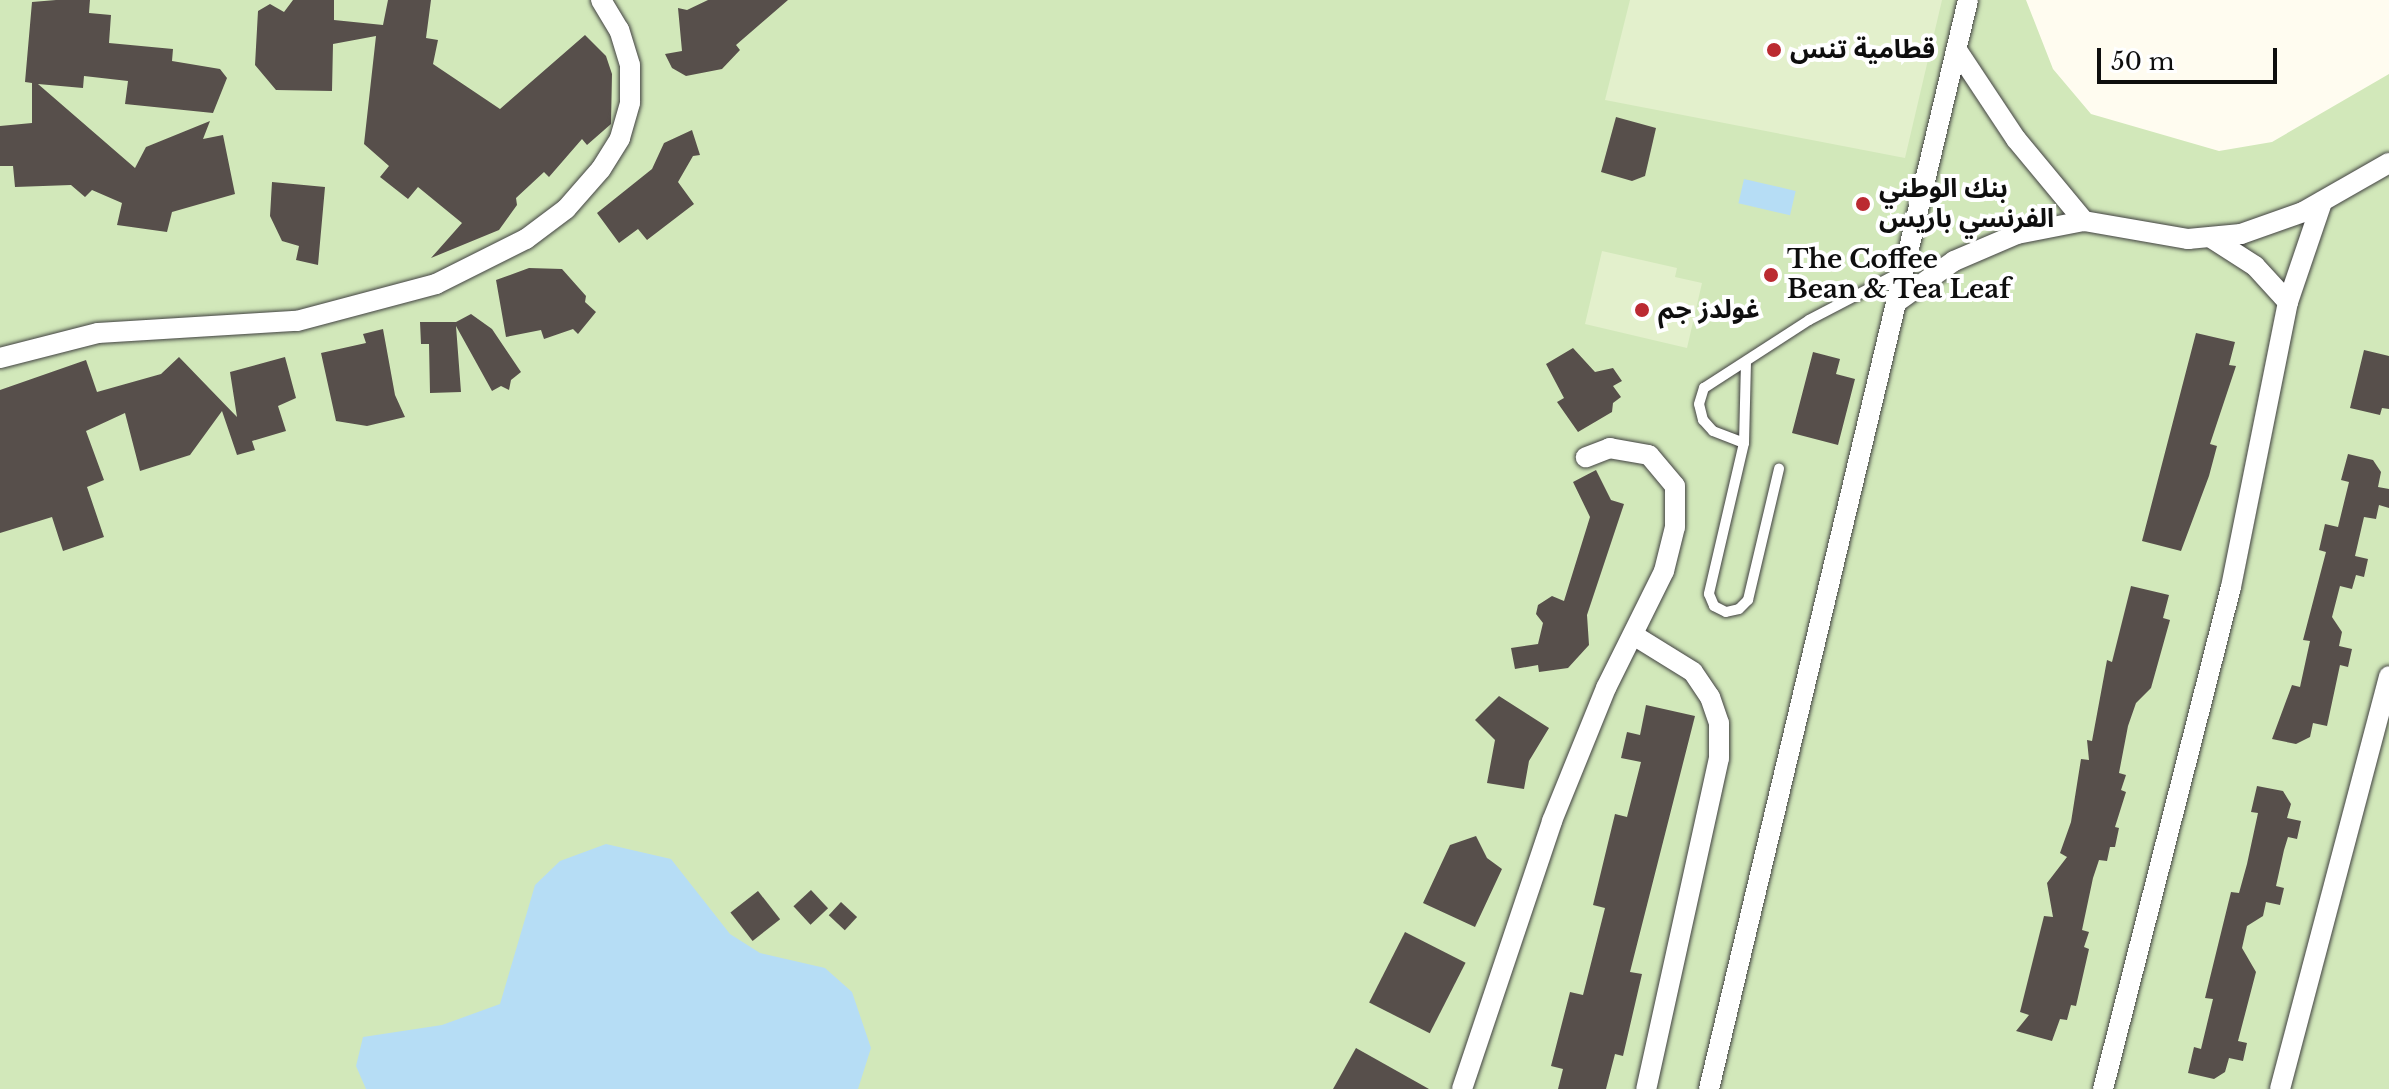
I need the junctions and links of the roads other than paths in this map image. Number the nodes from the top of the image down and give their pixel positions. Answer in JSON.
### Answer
{"nodes":[{"id":1,"x":601,"y":0,"type":"edge"},
{"id":2,"x":1968,"y":0,"type":"edge"},
{"id":3,"x":1957,"y":50,"type":"junction"},
{"id":4,"x":2389,"y":163,"type":"edge"},
{"id":5,"x":2322,"y":202,"type":"junction"},
{"id":6,"x":2084,"y":221,"type":"junction"},
{"id":7,"x":2213,"y":239,"type":"junction"},
{"id":8,"x":1905,"y":270,"type":"junction"},
{"id":9,"x":1898,"y":301,"type":"junction"},
{"id":10,"x":2288,"y":302,"type":"junction"},
{"id":11,"x":0,"y":358,"type":"edge"},
{"id":12,"x":1746,"y":362,"type":"junction"},
{"id":13,"x":1744,"y":443,"type":"junction"},
{"id":14,"x":1586,"y":457,"type":"dead end"},
{"id":15,"x":1779,"y":469,"type":"dead end"},
{"id":16,"x":1635,"y":636,"type":"junction"},
{"id":17,"x":2389,"y":676,"type":"edge"},
{"id":18,"x":1462,"y":1089,"type":"edge"},
{"id":19,"x":1646,"y":1089,"type":"edge"},
{"id":20,"x":1709,"y":1089,"type":"edge"},
{"id":21,"x":2103,"y":1089,"type":"edge"},
{"id":22,"x":2280,"y":1089,"type":"edge"}],
"edges":[{"from":1,"to":11,"type":"street"},
{"from":2,"to":3,"type":"street"},
{"from":3,"to":6,"type":"street"},
{"from":3,"to":8,"type":"street"},
{"from":4,"to":5,"type":"street"},
{"from":5,"to":7,"type":"street"},
{"from":5,"to":10,"type":"street"},
{"from":6,"to":7,"type":"street"},
{"from":6,"to":9,"type":"street"},
{"from":7,"to":10,"type":"street"},
{"from":8,"to":9,"type":"street"},
{"from":8,"to":12,"type":"lane"},
{"from":9,"to":20,"type":"street"},
{"from":10,"to":21,"type":"street"},
{"from":12,"to":13,"type":"lane"},
{"from":12,"to":13,"type":"lane"},
{"from":13,"to":15,"type":"lane"},
{"from":14,"to":16,"type":"street"},
{"from":16,"to":18,"type":"street"},
{"from":16,"to":19,"type":"street"},
{"from":17,"to":22,"type":"street"}]}
